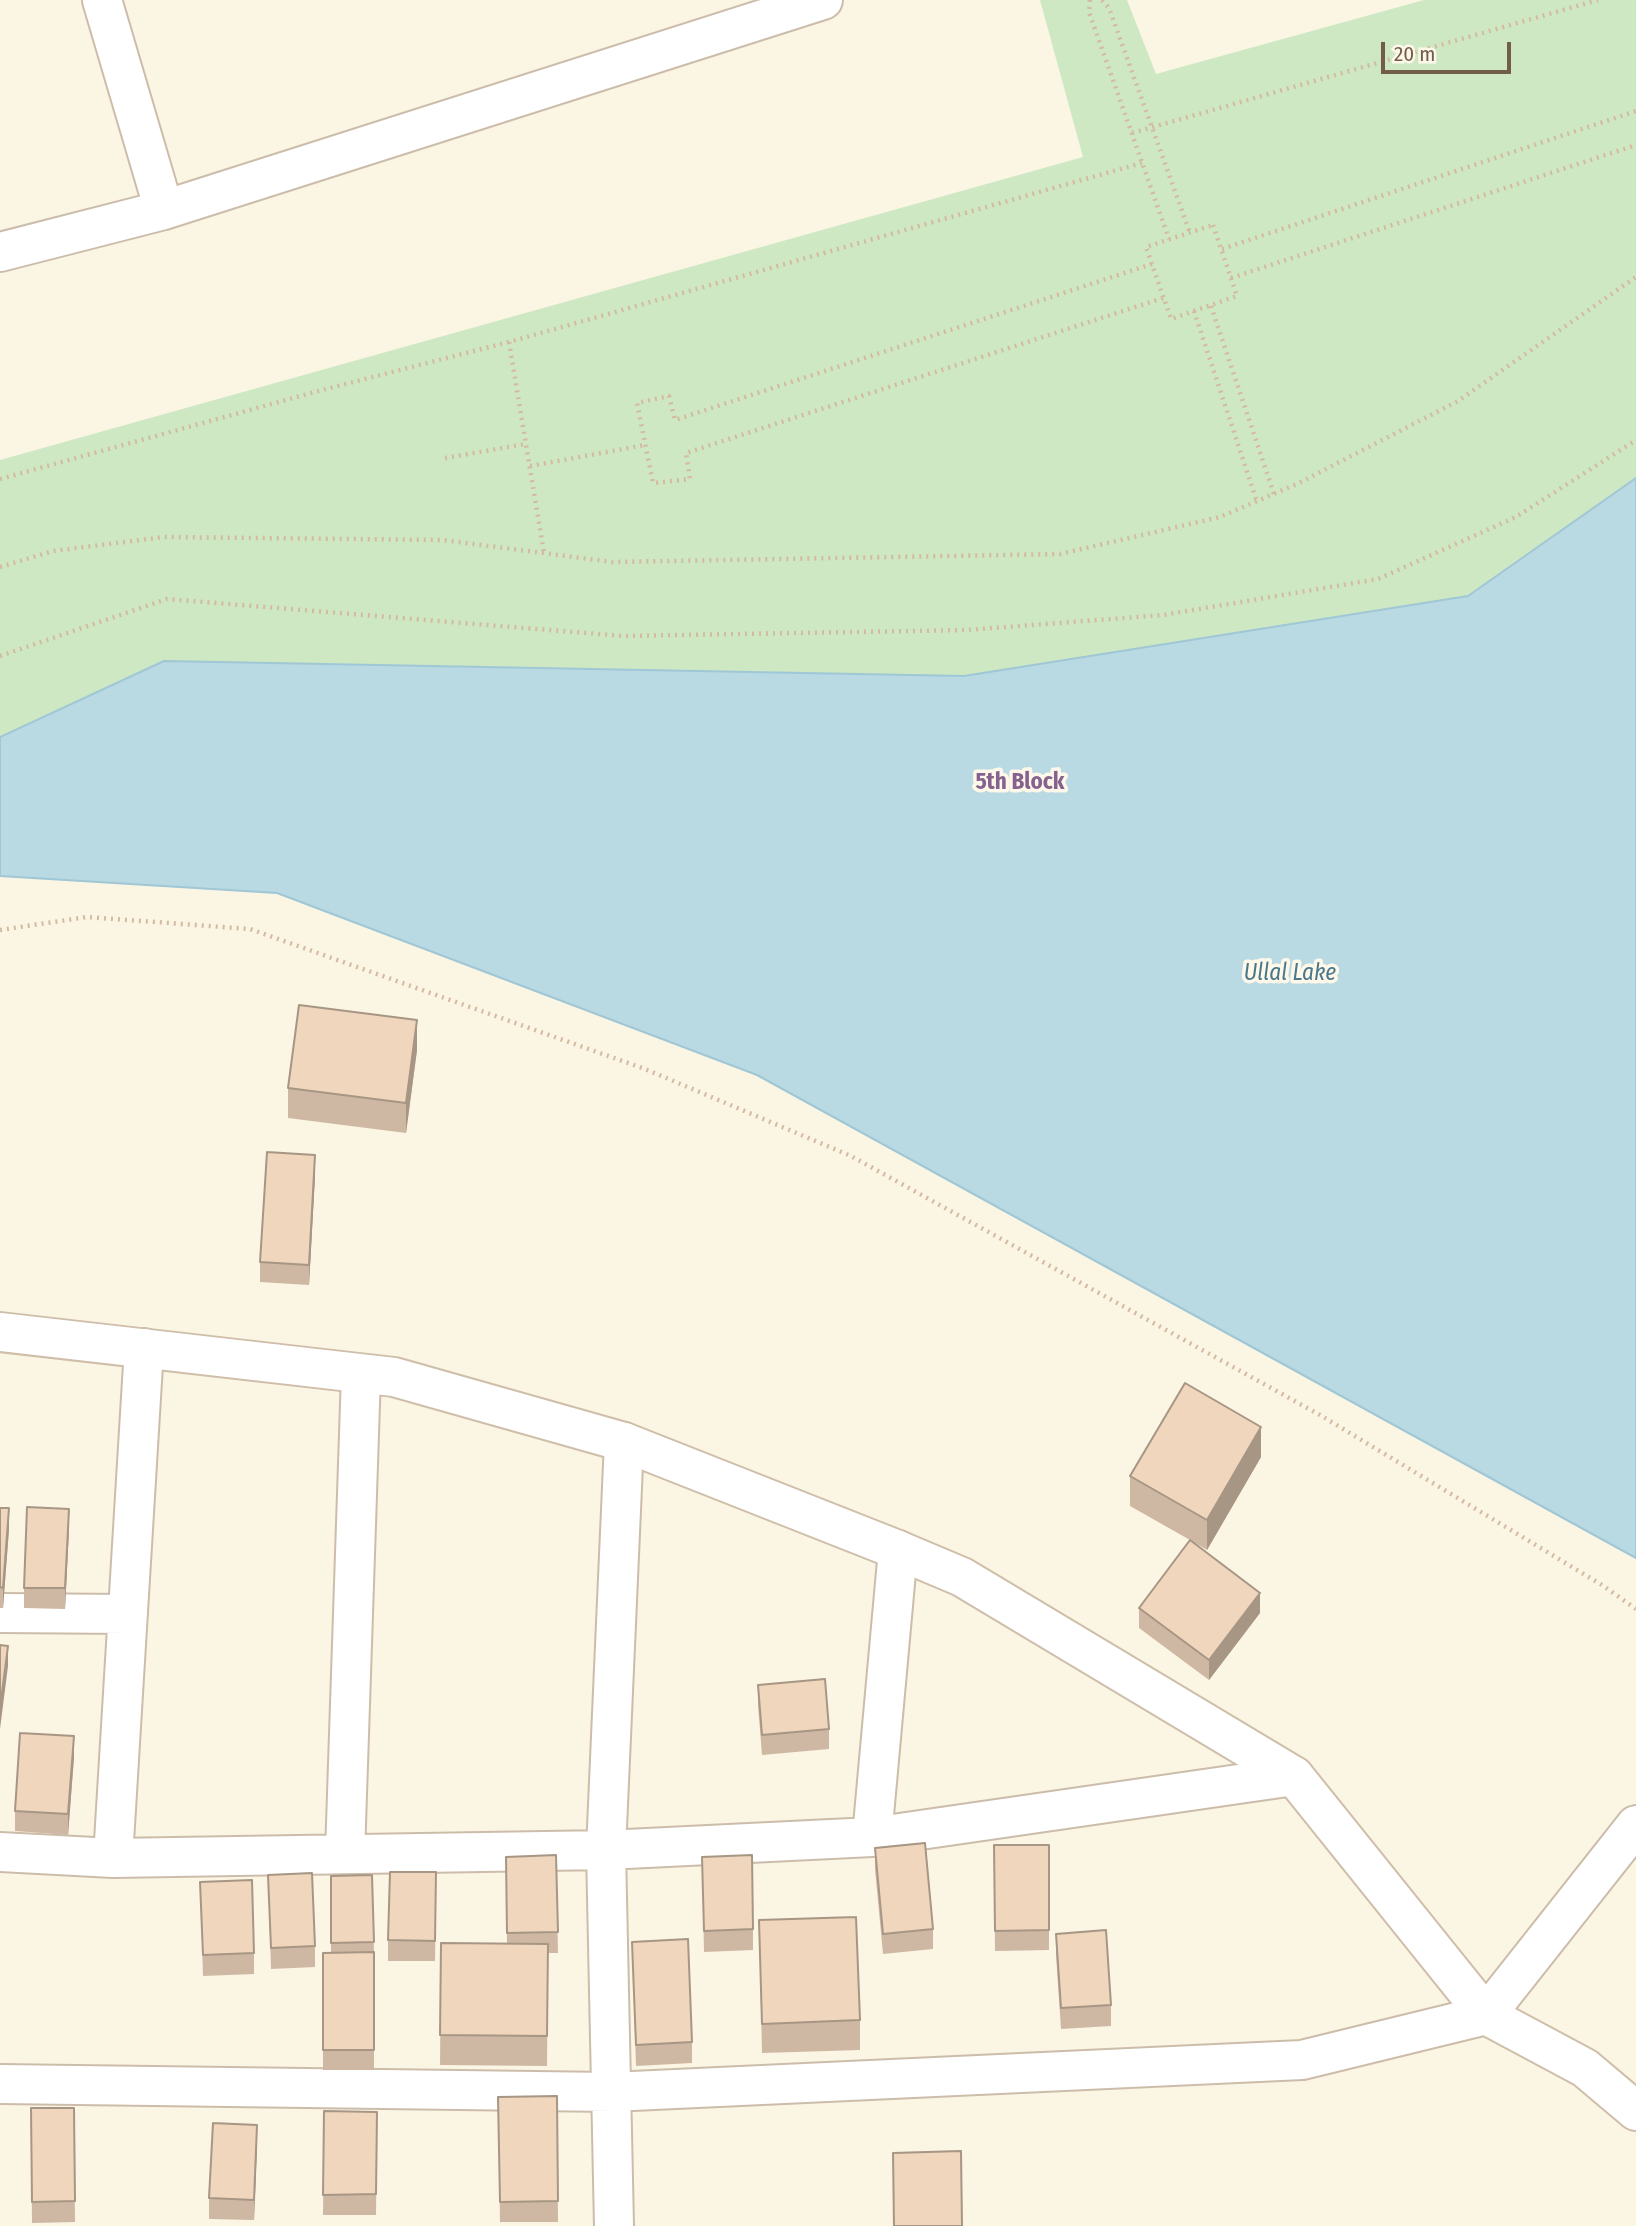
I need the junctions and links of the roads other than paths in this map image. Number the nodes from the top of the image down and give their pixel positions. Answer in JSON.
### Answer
{"nodes":[{"id":1,"x":102,"y":0,"type":"edge"},
{"id":2,"x":823,"y":0,"type":"edge"},
{"id":3,"x":163,"y":210,"type":"junction"},
{"id":4,"x":0,"y":252,"type":"edge"},
{"id":5,"x":0,"y":1332,"type":"edge"},
{"id":6,"x":144,"y":1348,"type":"junction"},
{"id":7,"x":361,"y":1374,"type":"junction"},
{"id":8,"x":624,"y":1442,"type":"junction"},
{"id":9,"x":898,"y":1550,"type":"junction"},
{"id":10,"x":0,"y":1613,"type":"edge"},
{"id":11,"x":128,"y":1614,"type":"junction"},
{"id":12,"x":1293,"y":1776,"type":"junction"},
{"id":13,"x":1636,"y":1825,"type":"edge"},
{"id":14,"x":872,"y":1837,"type":"junction"},
{"id":15,"x":606,"y":1850,"type":"junction"},
{"id":16,"x":0,"y":1852,"type":"edge"},
{"id":17,"x":345,"y":1854,"type":"junction"},
{"id":18,"x":113,"y":1858,"type":"junction"},
{"id":19,"x":1486,"y":2015,"type":"junction"},
{"id":20,"x":0,"y":2084,"type":"edge"},
{"id":21,"x":611,"y":2092,"type":"junction"},
{"id":22,"x":1636,"y":2112,"type":"edge"},
{"id":23,"x":614,"y":2226,"type":"edge"}],
"edges":[{"from":1,"to":3,"type":"street"},
{"from":2,"to":3,"type":"street"},
{"from":3,"to":4,"type":"street"},
{"from":5,"to":6,"type":"street"},
{"from":6,"to":7,"type":"street"},
{"from":6,"to":11,"type":"street"},
{"from":7,"to":8,"type":"street"},
{"from":7,"to":17,"type":"street"},
{"from":8,"to":9,"type":"street"},
{"from":8,"to":15,"type":"street"},
{"from":9,"to":12,"type":"street"},
{"from":9,"to":14,"type":"street"},
{"from":10,"to":11,"type":"street"},
{"from":11,"to":18,"type":"street"},
{"from":12,"to":14,"type":"street"},
{"from":12,"to":19,"type":"street"},
{"from":13,"to":19,"type":"street"},
{"from":14,"to":15,"type":"street"},
{"from":15,"to":17,"type":"street"},
{"from":15,"to":21,"type":"street"},
{"from":16,"to":18,"type":"street"},
{"from":17,"to":18,"type":"street"},
{"from":19,"to":21,"type":"street"},
{"from":19,"to":22,"type":"street"},
{"from":20,"to":21,"type":"street"},
{"from":21,"to":23,"type":"street"}]}
